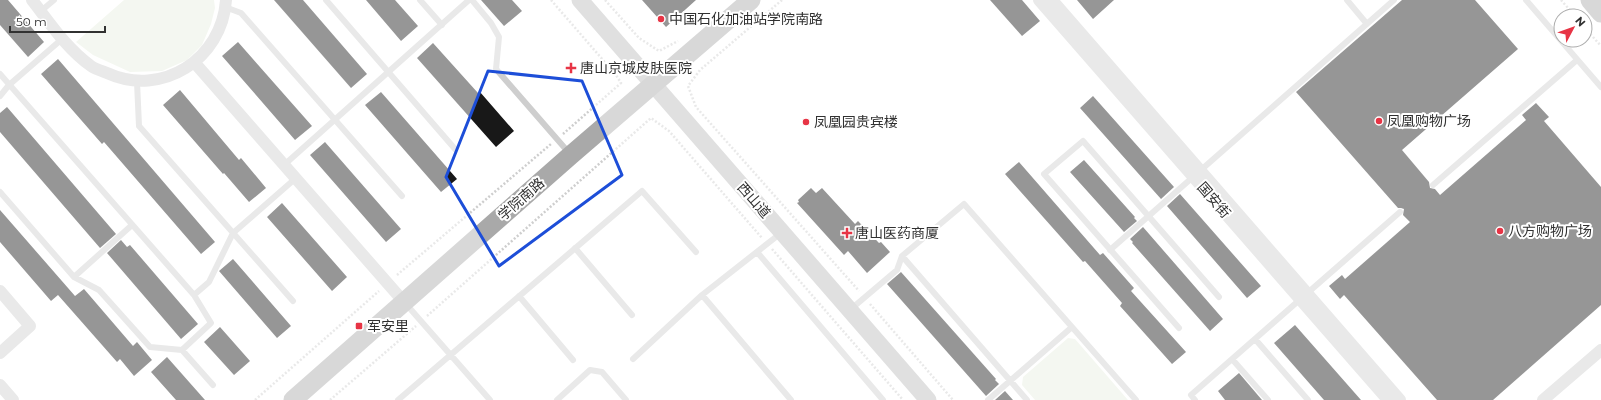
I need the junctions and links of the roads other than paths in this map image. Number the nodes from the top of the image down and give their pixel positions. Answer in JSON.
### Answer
{"nodes":[{"id":1,"x":32,"y":0,"type":"edge"},
{"id":2,"x":54,"y":0,"type":"edge"},
{"id":3,"x":326,"y":0,"type":"edge"},
{"id":4,"x":420,"y":0,"type":"edge"},
{"id":5,"x":470,"y":0,"type":"edge"},
{"id":6,"x":580,"y":0,"type":"edge"},
{"id":7,"x":751,"y":0,"type":"edge"},
{"id":8,"x":1039,"y":0,"type":"edge"},
{"id":9,"x":1052,"y":0,"type":"edge"},
{"id":10,"x":1347,"y":0,"type":"edge"},
{"id":11,"x":1394,"y":0,"type":"edge"},
{"id":12,"x":1526,"y":0,"type":"edge"},
{"id":13,"x":1590,"y":0,"type":"edge"},
{"id":14,"x":226,"y":4,"type":"edge"},
{"id":15,"x":41,"y":12,"type":"junction"},
{"id":16,"x":1601,"y":13,"type":"edge"},
{"id":17,"x":1367,"y":24,"type":"junction"},
{"id":18,"x":442,"y":25,"type":"junction"},
{"id":19,"x":62,"y":40,"type":"junction"},
{"id":20,"x":1577,"y":60,"type":"junction"},
{"id":21,"x":194,"y":62,"type":"junction"},
{"id":22,"x":388,"y":72,"type":"junction"},
{"id":23,"x":0,"y":74,"type":"edge"},
{"id":24,"x":137,"y":82,"type":"junction"},
{"id":25,"x":653,"y":84,"type":"junction"},
{"id":26,"x":9,"y":85,"type":"junction"},
{"id":27,"x":1601,"y":87,"type":"edge"},
{"id":28,"x":0,"y":96,"type":"edge"},
{"id":29,"x":335,"y":120,"type":"junction"},
{"id":30,"x":455,"y":149,"type":"dead end"},
{"id":31,"x":571,"y":155,"type":"junction"},
{"id":32,"x":284,"y":165,"type":"junction"},
{"id":33,"x":1197,"y":173,"type":"junction"},
{"id":34,"x":296,"y":178,"type":"junction"},
{"id":35,"x":1432,"y":185,"type":"dead end"},
{"id":36,"x":0,"y":192,"type":"edge"},
{"id":37,"x":402,"y":196,"type":"dead end"},
{"id":38,"x":1400,"y":212,"type":"dead end"},
{"id":39,"x":1148,"y":216,"type":"junction"},
{"id":40,"x":132,"y":225,"type":"junction"},
{"id":41,"x":782,"y":232,"type":"junction"},
{"id":42,"x":233,"y":233,"type":"junction"},
{"id":43,"x":575,"y":248,"type":"junction"},
{"id":44,"x":1110,"y":250,"type":"junction"},
{"id":45,"x":696,"y":252,"type":"dead end"},
{"id":46,"x":757,"y":252,"type":"junction"},
{"id":47,"x":902,"y":256,"type":"junction"},
{"id":48,"x":74,"y":277,"type":"junction"},
{"id":49,"x":0,"y":291,"type":"edge"},
{"id":50,"x":194,"y":295,"type":"junction"},
{"id":51,"x":702,"y":295,"type":"junction"},
{"id":52,"x":519,"y":296,"type":"junction"},
{"id":53,"x":1219,"y":297,"type":"dead end"},
{"id":54,"x":1304,"y":297,"type":"junction"},
{"id":55,"x":293,"y":301,"type":"dead end"},
{"id":56,"x":404,"y":302,"type":"junction"},
{"id":57,"x":850,"y":310,"type":"junction"},
{"id":58,"x":632,"y":315,"type":"dead end"},
{"id":59,"x":1072,"y":327,"type":"junction"},
{"id":60,"x":1178,"y":328,"type":"dead end"},
{"id":61,"x":1255,"y":339,"type":"junction"},
{"id":62,"x":182,"y":350,"type":"junction"},
{"id":63,"x":1601,"y":350,"type":"edge"},
{"id":64,"x":0,"y":353,"type":"edge"},
{"id":65,"x":450,"y":355,"type":"junction"},
{"id":66,"x":633,"y":359,"type":"dead end"},
{"id":67,"x":573,"y":360,"type":"dead end"},
{"id":68,"x":1232,"y":360,"type":"junction"},
{"id":69,"x":1010,"y":381,"type":"junction"},
{"id":70,"x":0,"y":385,"type":"edge"},
{"id":71,"x":213,"y":385,"type":"dead end"},
{"id":72,"x":13,"y":400,"type":"edge"},
{"id":73,"x":292,"y":400,"type":"edge"},
{"id":74,"x":398,"y":400,"type":"edge"},
{"id":75,"x":490,"y":400,"type":"edge"},
{"id":76,"x":556,"y":400,"type":"edge"},
{"id":77,"x":626,"y":400,"type":"edge"},
{"id":78,"x":791,"y":400,"type":"edge"},
{"id":79,"x":883,"y":400,"type":"edge"},
{"id":80,"x":928,"y":400,"type":"edge"},
{"id":81,"x":988,"y":400,"type":"edge"},
{"id":82,"x":1027,"y":400,"type":"edge"},
{"id":83,"x":1136,"y":400,"type":"edge"},
{"id":84,"x":1195,"y":400,"type":"edge"},
{"id":85,"x":1268,"y":400,"type":"edge"},
{"id":86,"x":1308,"y":400,"type":"edge"},
{"id":87,"x":1388,"y":400,"type":"edge"},
{"id":88,"x":1400,"y":400,"type":"edge"},
{"id":89,"x":1543,"y":400,"type":"edge"}],
"edges":[{"from":1,"to":15,"type":"street"},
{"from":2,"to":15,"type":"lane"},
{"from":3,"to":22,"type":"lane"},
{"from":4,"to":18,"type":"lane"},
{"from":5,"to":18,"type":"lane"},
{"from":5,"to":31,"type":"lane"},
{"from":6,"to":25,"type":"street","name":"西山道"},
{"from":7,"to":25,"type":"main road","name":"学院南路"},
{"from":8,"to":33,"type":"street","name":"国安街"},
{"from":9,"to":33,"type":"street","name":"国安街"},
{"from":10,"to":17,"type":"lane"},
{"from":11,"to":17,"type":"lane"},
{"from":12,"to":20,"type":"lane"},
{"from":13,"to":16,"type":"main road"},
{"from":14,"to":21,"type":"street"},
{"from":14,"to":29,"type":"lane"},
{"from":15,"to":19,"type":"street"},
{"from":17,"to":33,"type":"lane"},
{"from":18,"to":22,"type":"lane"},
{"from":19,"to":24,"type":"street"},
{"from":19,"to":26,"type":"lane"},
{"from":20,"to":27,"type":"lane"},
{"from":20,"to":35,"type":"lane"},
{"from":21,"to":24,"type":"street"},
{"from":21,"to":32,"type":"street"},
{"from":22,"to":29,"type":"lane"},
{"from":22,"to":30,"type":"lane"},
{"from":23,"to":26,"type":"lane"},
{"from":24,"to":42,"type":"lane"},
{"from":25,"to":31,"type":"main road","name":"学院南路"},
{"from":25,"to":41,"type":"street","name":"西山道"},
{"from":26,"to":28,"type":"lane"},
{"from":26,"to":40,"type":"lane"},
{"from":29,"to":32,"type":"lane"},
{"from":29,"to":37,"type":"lane"},
{"from":31,"to":56,"type":"main road","name":"学院南路"},
{"from":32,"to":34,"type":"street"},
{"from":33,"to":39,"type":"lane"},
{"from":33,"to":54,"type":"street","name":"国安街"},
{"from":34,"to":42,"type":"lane"},
{"from":34,"to":56,"type":"street"},
{"from":36,"to":48,"type":"lane"},
{"from":38,"to":54,"type":"lane"},
{"from":39,"to":44,"type":"lane"},
{"from":39,"to":44,"type":"lane"},
{"from":39,"to":53,"type":"lane"},
{"from":40,"to":48,"type":"lane"},
{"from":40,"to":50,"type":"lane"},
{"from":41,"to":46,"type":"lane"},
{"from":41,"to":57,"type":"street","name":"西山道"},
{"from":42,"to":50,"type":"lane"},
{"from":42,"to":55,"type":"lane"},
{"from":43,"to":45,"type":"lane"},
{"from":43,"to":52,"type":"lane"},
{"from":43,"to":58,"type":"lane"},
{"from":44,"to":60,"type":"lane"},
{"from":46,"to":51,"type":"lane"},
{"from":46,"to":79,"type":"lane"},
{"from":47,"to":57,"type":"lane"},
{"from":47,"to":59,"type":"lane"},
{"from":47,"to":69,"type":"lane"},
{"from":48,"to":62,"type":"lane"},
{"from":49,"to":64,"type":"street"},
{"from":50,"to":62,"type":"lane"},
{"from":51,"to":66,"type":"lane"},
{"from":51,"to":78,"type":"lane"},
{"from":52,"to":65,"type":"lane"},
{"from":52,"to":67,"type":"lane"},
{"from":54,"to":61,"type":"lane"},
{"from":54,"to":87,"type":"street","name":"国安街"},
{"from":54,"to":88,"type":"street","name":"国安街"},
{"from":56,"to":65,"type":"lane"},
{"from":56,"to":73,"type":"main road","name":"学院南路"},
{"from":57,"to":80,"type":"street","name":"西山道"},
{"from":59,"to":69,"type":"lane"},
{"from":59,"to":83,"type":"lane"},
{"from":61,"to":68,"type":"lane"},
{"from":61,"to":86,"type":"lane"},
{"from":62,"to":71,"type":"lane"},
{"from":63,"to":89,"type":"street"},
{"from":65,"to":74,"type":"lane"},
{"from":65,"to":75,"type":"lane"},
{"from":68,"to":84,"type":"lane"},
{"from":68,"to":85,"type":"lane"},
{"from":69,"to":81,"type":"lane"},
{"from":69,"to":82,"type":"lane"},
{"from":70,"to":72,"type":"street"},
{"from":76,"to":77,"type":"lane"}]}
